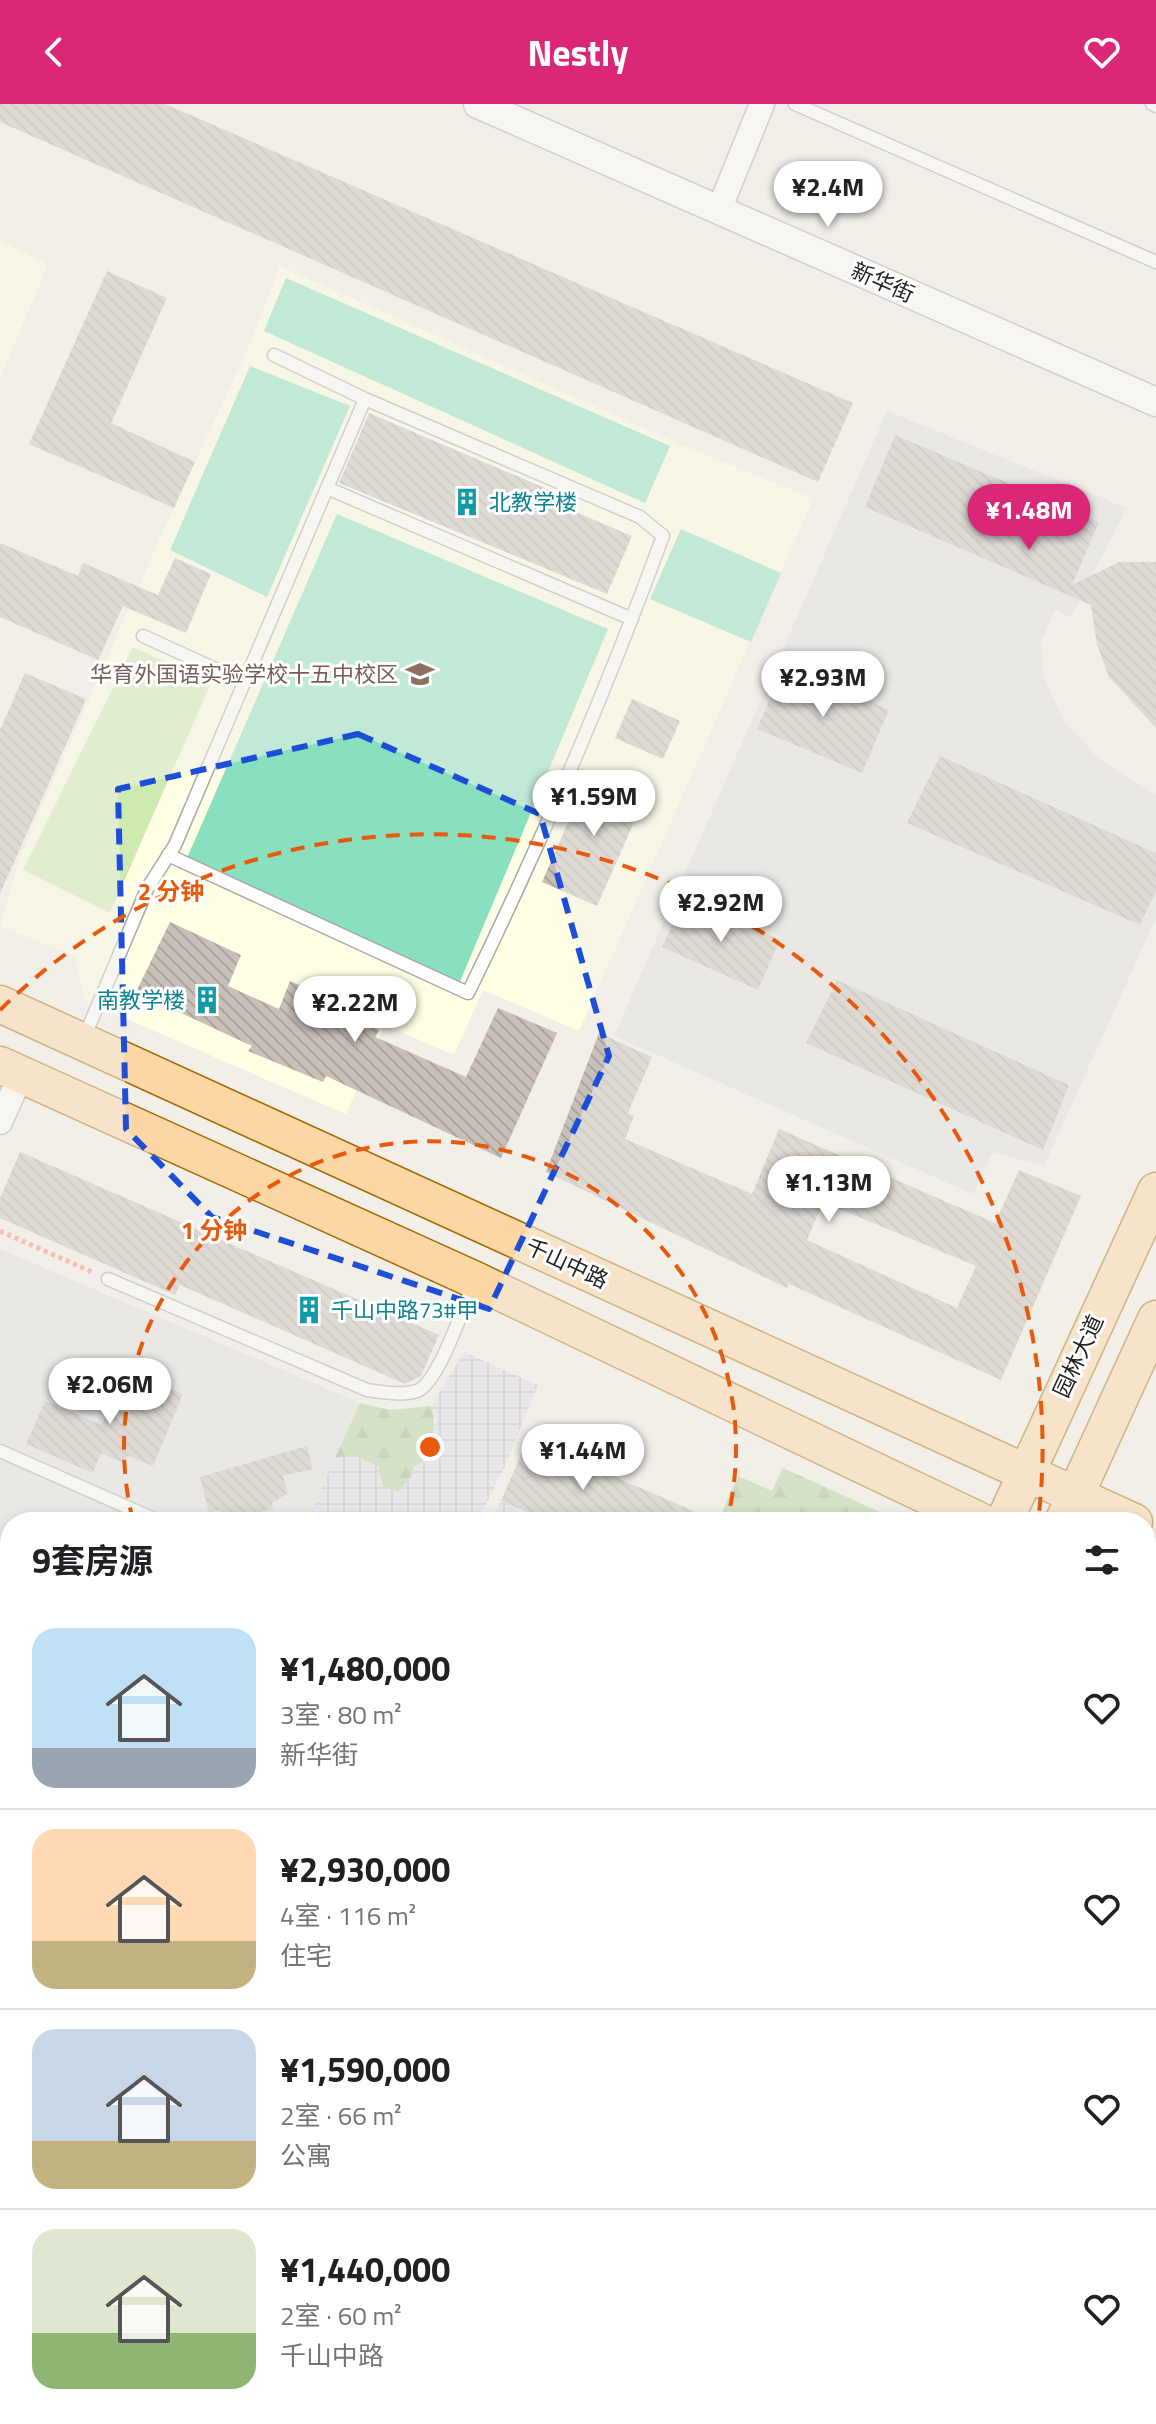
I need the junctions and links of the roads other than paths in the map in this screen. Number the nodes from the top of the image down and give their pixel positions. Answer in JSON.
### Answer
{"nodes":[{"id":1,"x":478,"y":104,"type":"edge"},
{"id":2,"x":762,"y":104,"type":"edge"},
{"id":3,"x":795,"y":104,"type":"edge"},
{"id":4,"x":719,"y":210,"type":"junction"},
{"id":5,"x":1156,"y":262,"type":"edge"},
{"id":6,"x":274,"y":355,"type":"dead end"},
{"id":7,"x":365,"y":399,"type":"junction"},
{"id":8,"x":1156,"y":402,"type":"edge"},
{"id":9,"x":327,"y":488,"type":"junction"},
{"id":10,"x":632,"y":619,"type":"junction"},
{"id":11,"x":143,"y":636,"type":"dead end"},
{"id":12,"x":244,"y":682,"type":"junction"},
{"id":13,"x":168,"y":855,"type":"junction"},
{"id":14,"x":0,"y":1004,"type":"edge"},
{"id":15,"x":82,"y":1040,"type":"junction"},
{"id":16,"x":10,"y":1070,"type":"edge"},
{"id":17,"x":0,"y":1122,"type":"edge"},
{"id":18,"x":1156,"y":1191,"type":"edge"},
{"id":19,"x":108,"y":1279,"type":"road end"},
{"id":20,"x":475,"y":1280,"type":"junction"},
{"id":21,"x":1156,"y":1319,"type":"edge"},
{"id":22,"x":0,"y":1451,"type":"edge"},
{"id":23,"x":1023,"y":1473,"type":"junction"},
{"id":24,"x":1069,"y":1509,"type":"edge"},
{"id":25,"x":132,"y":1512,"type":"edge"},
{"id":26,"x":961,"y":1512,"type":"edge"},
{"id":27,"x":1008,"y":1512,"type":"edge"}],
"edges":[{"from":1,"to":4,"type":"street","name":"新华街"},
{"from":2,"to":4,"type":"street"},
{"from":3,"to":5,"type":"lane"},
{"from":4,"to":8,"type":"street","name":"新华街"},
{"from":6,"to":7,"type":"lane"},
{"from":7,"to":9,"type":"lane"},
{"from":7,"to":10,"type":"lane"},
{"from":9,"to":10,"type":"lane"},
{"from":9,"to":12,"type":"lane"},
{"from":10,"to":13,"type":"lane"},
{"from":11,"to":12,"type":"lane"},
{"from":12,"to":13,"type":"lane"},
{"from":13,"to":15,"type":"lane"},
{"from":14,"to":15,"type":"main road","name":"千山中路"},
{"from":15,"to":23,"type":"main road","name":"千山中路"},
{"from":16,"to":17,"type":"street"},
{"from":16,"to":20,"type":"main road"},
{"from":18,"to":23,"type":"main road","name":"园林大道"},
{"from":19,"to":20,"type":"lane"},
{"from":20,"to":26,"type":"main road"},
{"from":21,"to":24,"type":"main road"},
{"from":22,"to":25,"type":"lane"},
{"from":23,"to":24,"type":"main road","name":"千山中路"},
{"from":23,"to":27,"type":"main road","name":"园林大道"}]}
